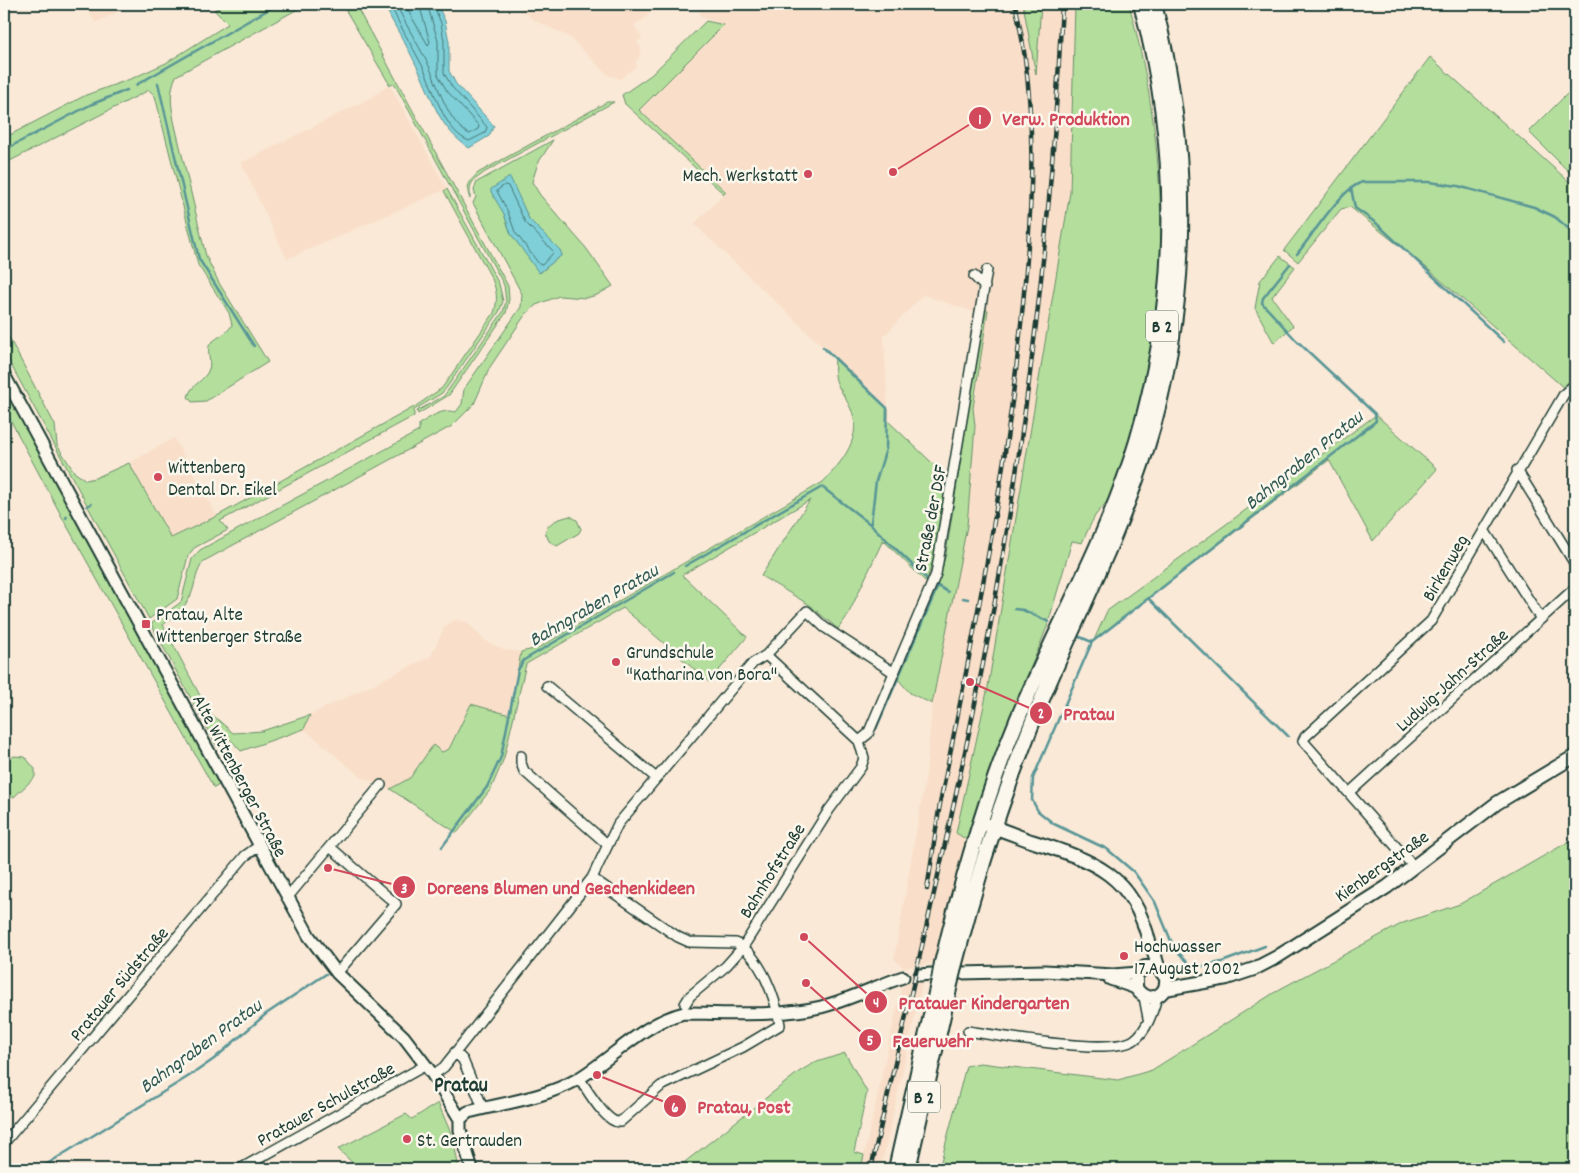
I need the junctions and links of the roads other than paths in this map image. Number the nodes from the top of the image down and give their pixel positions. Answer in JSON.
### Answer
{"nodes":[{"id":1,"x":1141,"y":4,"type":"edge"},
{"id":2,"x":1154,"y":4,"type":"edge"},
{"id":3,"x":987,"y":270,"type":"dead end"},
{"id":4,"x":974,"y":276,"type":"dead end"},
{"id":5,"x":985,"y":287,"type":"junction"},
{"id":6,"x":4,"y":375,"type":"edge"},
{"id":7,"x":1575,"y":384,"type":"edge"},
{"id":8,"x":1517,"y":470,"type":"junction"},
{"id":9,"x":1484,"y":530,"type":"junction"},
{"id":10,"x":1575,"y":564,"type":"edge"},
{"id":11,"x":1575,"y":588,"type":"edge"},
{"id":12,"x":1541,"y":619,"type":"junction"},
{"id":13,"x":766,"y":655,"type":"junction"},
{"id":14,"x":893,"y":672,"type":"junction"},
{"id":15,"x":547,"y":686,"type":"dead end"},
{"id":16,"x":859,"y":741,"type":"junction"},
{"id":17,"x":521,"y":756,"type":"dead end"},
{"id":18,"x":1575,"y":756,"type":"edge"},
{"id":19,"x":655,"y":777,"type":"junction"},
{"id":20,"x":381,"y":785,"type":"dead end"},
{"id":21,"x":1349,"y":793,"type":"junction"},
{"id":22,"x":980,"y":822,"type":"junction"},
{"id":23,"x":994,"y":827,"type":"junction"},
{"id":24,"x":608,"y":845,"type":"junction"},
{"id":25,"x":259,"y":846,"type":"junction"},
{"id":26,"x":330,"y":848,"type":"junction"},
{"id":27,"x":1414,"y":867,"type":"junction"},
{"id":28,"x":592,"y":878,"type":"junction"},
{"id":29,"x":287,"y":898,"type":"junction"},
{"id":30,"x":743,"y":946,"type":"junction"},
{"id":31,"x":1147,"y":969,"type":"junction"},
{"id":32,"x":947,"y":972,"type":"junction"},
{"id":33,"x":336,"y":973,"type":"junction"},
{"id":34,"x":920,"y":975,"type":"dead end"},
{"id":35,"x":1096,"y":975,"type":"junction"},
{"id":36,"x":903,"y":977,"type":"dead end"},
{"id":37,"x":1154,"y":990,"type":"junction"},
{"id":38,"x":685,"y":1004,"type":"dead end"},
{"id":39,"x":778,"y":1013,"type":"junction"},
{"id":40,"x":968,"y":1032,"type":"dead end"},
{"id":41,"x":455,"y":1052,"type":"junction"},
{"id":42,"x":426,"y":1065,"type":"junction"},
{"id":43,"x":433,"y":1075,"type":"junction"},
{"id":44,"x":579,"y":1078,"type":"junction"},
{"id":45,"x":483,"y":1108,"type":"junction"},
{"id":46,"x":460,"y":1119,"type":"junction"},
{"id":47,"x":4,"y":1144,"type":"edge"},
{"id":48,"x":240,"y":1169,"type":"edge"},
{"id":49,"x":472,"y":1169,"type":"edge"},
{"id":50,"x":896,"y":1169,"type":"edge"},
{"id":51,"x":908,"y":1169,"type":"edge"}],
"edges":[{"from":1,"to":22,"type":"main road","number":"B 2"},
{"from":2,"to":23,"type":"main road","number":"B 2"},
{"from":3,"to":5,"type":"street","name":"Straße der DSF"},
{"from":4,"to":5,"type":"street"},
{"from":5,"to":14,"type":"street","name":"Straße der DSF"},
{"from":6,"to":25,"type":"street","name":"Alte Wittenberger Straße"},
{"from":7,"to":8,"type":"street","name":"Birkenweg"},
{"from":8,"to":9,"type":"street","name":"Birkenweg"},
{"from":8,"to":10,"type":"street"},
{"from":9,"to":12,"type":"street"},
{"from":9,"to":21,"type":"street","name":"Birkenweg"},
{"from":11,"to":12,"type":"street","name":"Ludwig-Jahn-Straße"},
{"from":12,"to":21,"type":"street","name":"Ludwig-Jahn-Straße"},
{"from":13,"to":14,"type":"street"},
{"from":13,"to":16,"type":"street"},
{"from":13,"to":19,"type":"street"},
{"from":14,"to":16,"type":"street","name":"Straße der DSF"},
{"from":15,"to":19,"type":"street"},
{"from":16,"to":30,"type":"street","name":"Bahnhofstraße"},
{"from":17,"to":24,"type":"street"},
{"from":18,"to":27,"type":"main road","name":"Kienbergstraße"},
{"from":19,"to":24,"type":"street"},
{"from":20,"to":26,"type":"street"},
{"from":21,"to":27,"type":"street"},
{"from":22,"to":23,"type":"main road"},
{"from":22,"to":32,"type":"main road","number":"B 2"},
{"from":23,"to":31,"type":"main road"},
{"from":23,"to":32,"type":"main road","number":"B 2"},
{"from":24,"to":28,"type":"street"},
{"from":25,"to":29,"type":"street","name":"Alte Wittenberger Straße"},
{"from":25,"to":47,"type":"street","name":"Pratauer Südstraße"},
{"from":26,"to":29,"type":"street"},
{"from":26,"to":33,"type":"street"},
{"from":27,"to":37,"type":"main road","name":"Kienbergstraße"},
{"from":28,"to":30,"type":"street"},
{"from":28,"to":41,"type":"street"},
{"from":29,"to":33,"type":"street","name":"Alte Wittenberger Straße"},
{"from":30,"to":38,"type":"street","name":"Bahnhofstraße"},
{"from":30,"to":39,"type":"street"},
{"from":31,"to":35,"type":"street","name":"Kienbergstraße"},
{"from":31,"to":37,"type":"main road"},
{"from":31,"to":37,"type":"main road"},
{"from":32,"to":34,"type":"street","name":"Kienbergstraße"},
{"from":32,"to":35,"type":"street","name":"Kienbergstraße"},
{"from":32,"to":50,"type":"main road","number":"B 2"},
{"from":32,"to":51,"type":"main road","number":"B 2"},
{"from":33,"to":42,"type":"street","name":"Alte Wittenberger Straße"},
{"from":35,"to":37,"type":"street","name":"Kienbergstraße"},
{"from":36,"to":39,"type":"street"},
{"from":37,"to":40,"type":"street"},
{"from":39,"to":44,"type":"street"},
{"from":39,"to":44,"type":"street"},
{"from":41,"to":43,"type":"street"},
{"from":41,"to":45,"type":"street"},
{"from":42,"to":43,"type":"street","name":"Alte Wittenberger Straße"},
{"from":42,"to":48,"type":"street","name":"Pratauer Schulstraße"},
{"from":43,"to":46,"type":"street","name":"Alte Wittenberger Straße"},
{"from":44,"to":45,"type":"street"},
{"from":45,"to":46,"type":"street"},
{"from":46,"to":49,"type":"street","name":"Alte Wittenberger Straße"}]}
